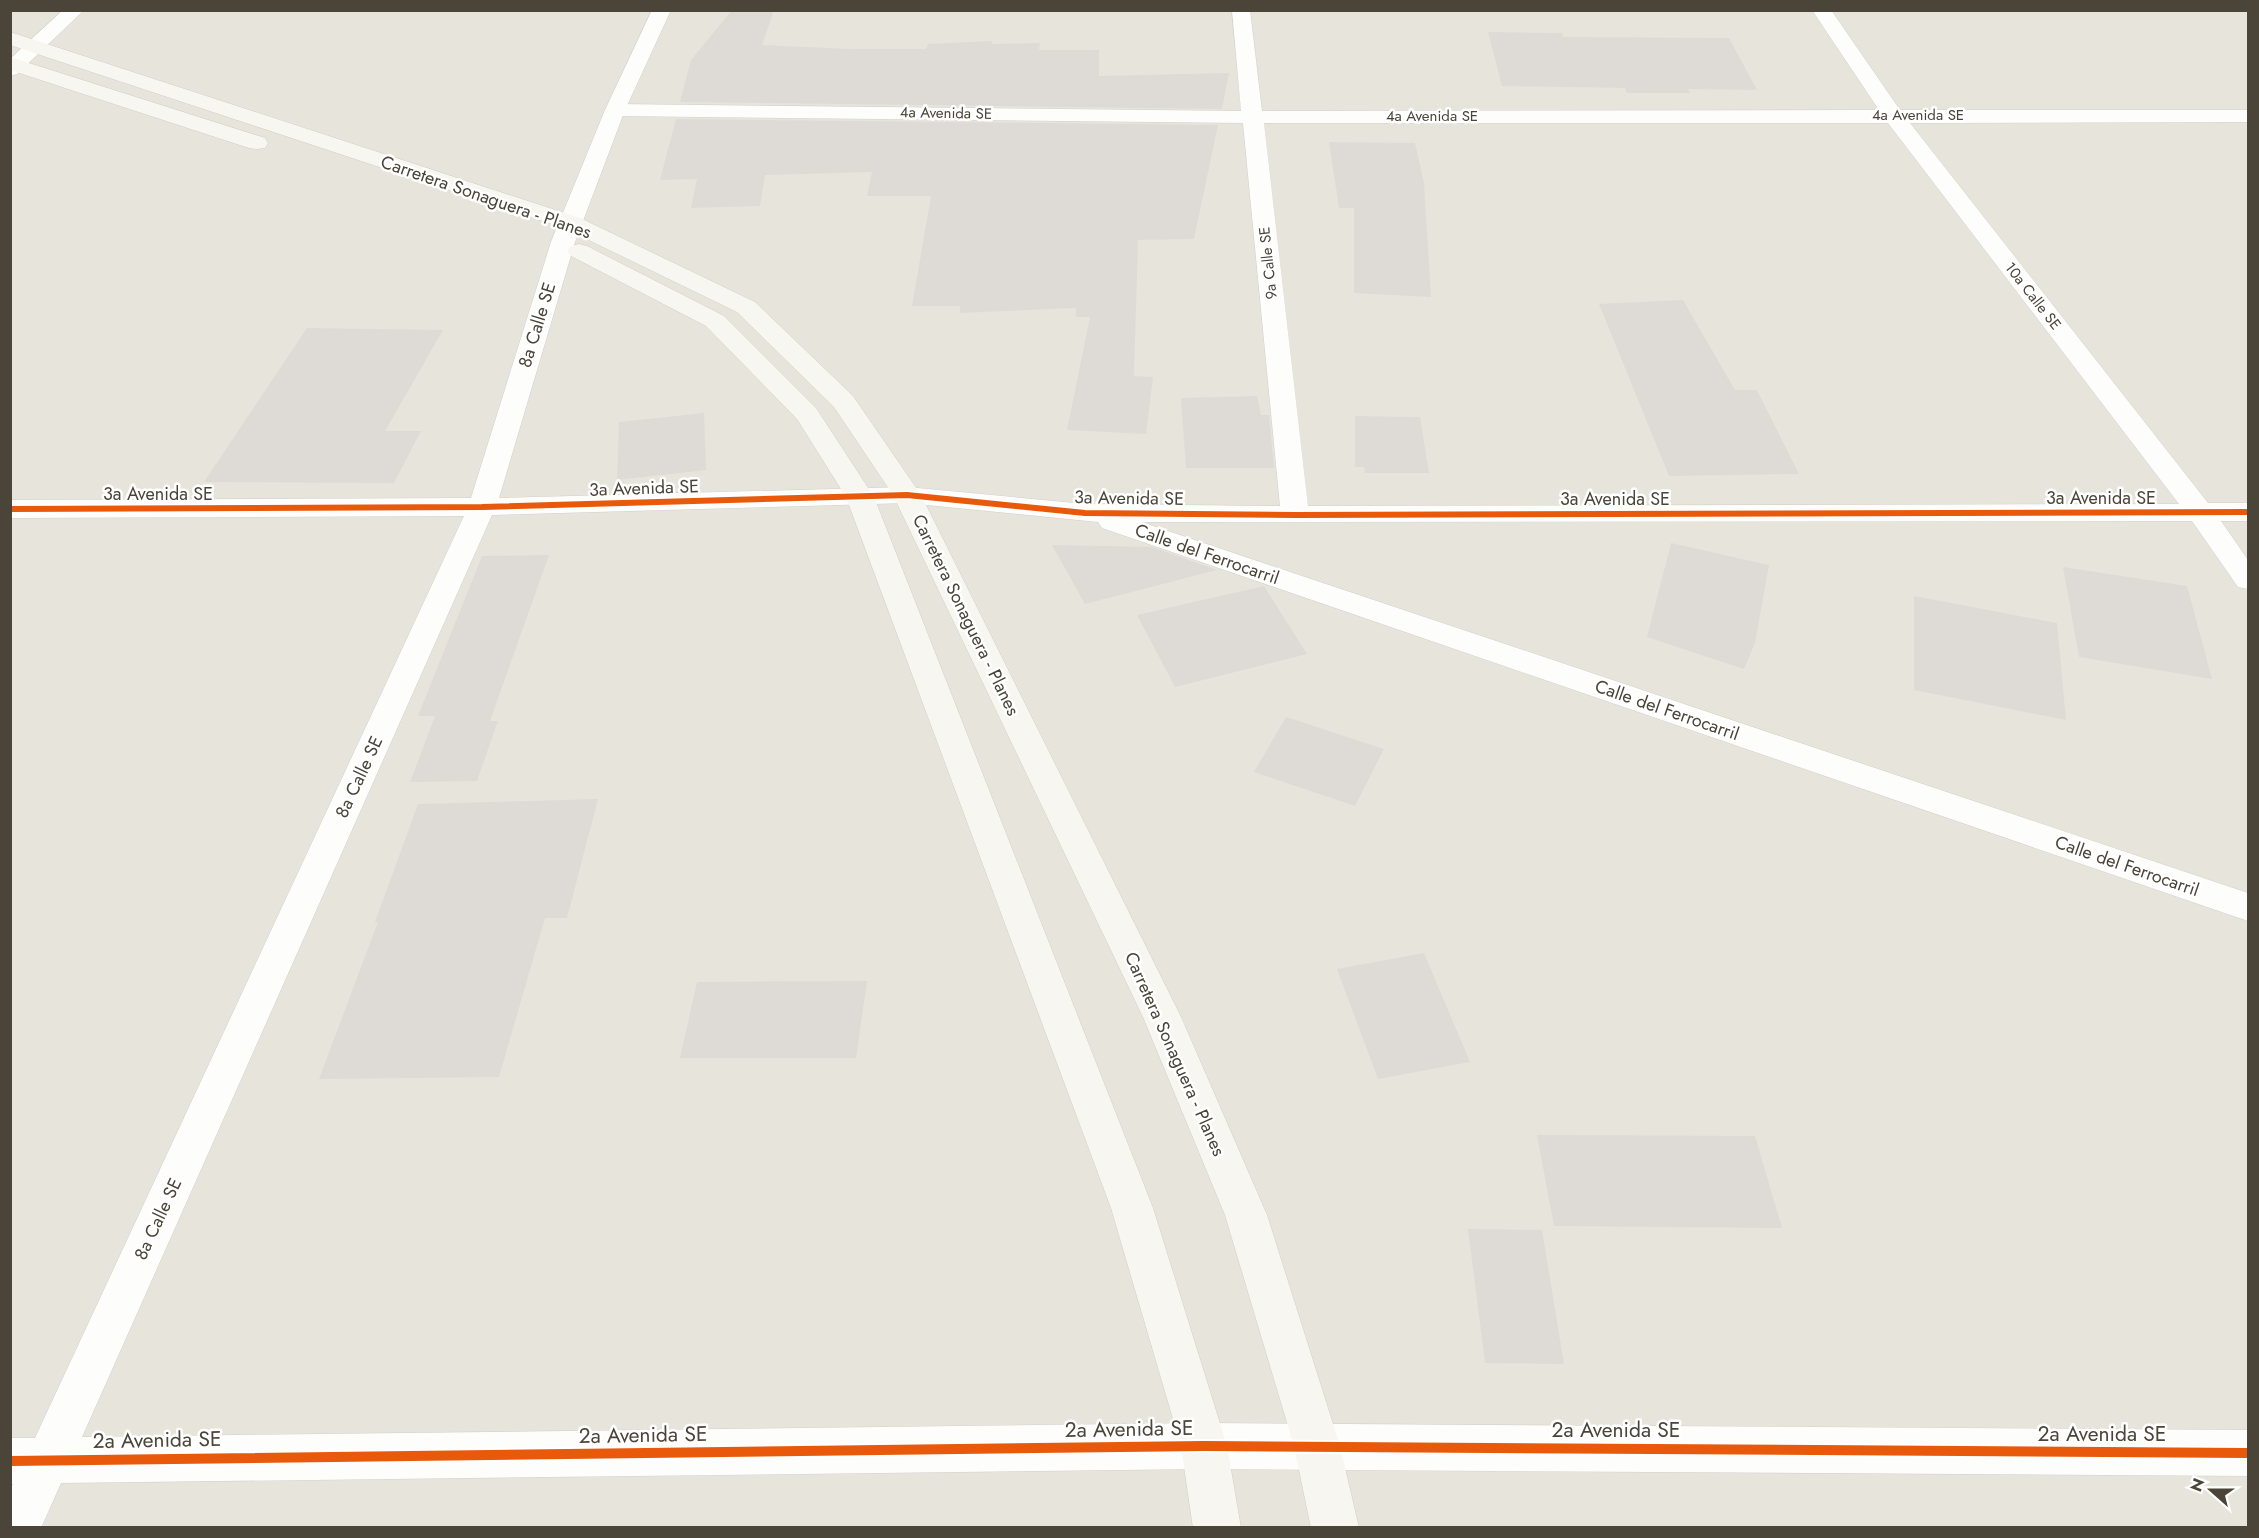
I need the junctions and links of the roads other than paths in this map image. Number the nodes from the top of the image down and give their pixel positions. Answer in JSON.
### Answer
{"nodes":[{"id":1,"x":75,"y":10,"type":"edge"},
{"id":2,"x":662,"y":10,"type":"edge"},
{"id":3,"x":1241,"y":10,"type":"edge"},
{"id":4,"x":1821,"y":10,"type":"edge"},
{"id":5,"x":17,"y":56,"type":"edge"},
{"id":6,"x":615,"y":110,"type":"junction"},
{"id":7,"x":1893,"y":115,"type":"junction"},
{"id":8,"x":2248,"y":116,"type":"edge"},
{"id":9,"x":1252,"y":117,"type":"junction"},
{"id":10,"x":567,"y":232,"type":"junction"},
{"id":11,"x":907,"y":495,"type":"junction"},
{"id":12,"x":860,"y":497,"type":"junction"},
{"id":13,"x":482,"y":507,"type":"junction"},
{"id":14,"x":10,"y":509,"type":"edge"},
{"id":15,"x":2200,"y":512,"type":"junction"},
{"id":16,"x":2248,"y":512,"type":"edge"},
{"id":17,"x":1085,"y":513,"type":"junction"},
{"id":18,"x":1294,"y":515,"type":"junction"},
{"id":19,"x":2248,"y":580,"type":"edge"},
{"id":20,"x":2248,"y":907,"type":"edge"},
{"id":21,"x":1204,"y":1446,"type":"junction"},
{"id":22,"x":1317,"y":1446,"type":"junction"},
{"id":23,"x":2248,"y":1453,"type":"edge"},
{"id":24,"x":29,"y":1460,"type":"edge"},
{"id":25,"x":17,"y":1527,"type":"edge"},
{"id":26,"x":1217,"y":1527,"type":"edge"},
{"id":27,"x":1335,"y":1527,"type":"edge"}],
"edges":[{"from":1,"to":5,"type":"street"},
{"from":2,"to":6,"type":"street","name":"8a Calle SE"},
{"from":3,"to":9,"type":"street","name":"9a Calle SE"},
{"from":4,"to":7,"type":"street","name":"10a Calle SE"},
{"from":5,"to":10,"type":"main road","name":"Carretera Sonaguera - Planes"},
{"from":6,"to":9,"type":"street","name":"4a Avenida SE"},
{"from":6,"to":10,"type":"street","name":"8a Calle SE"},
{"from":7,"to":8,"type":"street","name":"4a Avenida SE"},
{"from":7,"to":9,"type":"street","name":"4a Avenida SE"},
{"from":7,"to":15,"type":"street","name":"10a Calle SE"},
{"from":9,"to":18,"type":"street","name":"9a Calle SE"},
{"from":10,"to":11,"type":"main road","name":"Carretera Sonaguera - Planes"},
{"from":10,"to":12,"type":"main road","name":"Carretera Sonaguera - Planes"},
{"from":10,"to":13,"type":"street","name":"8a Calle SE"},
{"from":11,"to":12,"type":"street","name":"3a Avenida SE"},
{"from":11,"to":17,"type":"street","name":"3a Avenida SE"},
{"from":11,"to":22,"type":"main road","name":"Carretera Sonaguera - Planes"},
{"from":12,"to":13,"type":"street","name":"3a Avenida SE"},
{"from":12,"to":21,"type":"main road","name":"Carretera Sonaguera - Planes"},
{"from":13,"to":14,"type":"street","name":"3a Avenida SE"},
{"from":13,"to":24,"type":"street","name":"8a Calle SE"},
{"from":15,"to":16,"type":"street","name":"3a Avenida SE"},
{"from":15,"to":18,"type":"street","name":"3a Avenida SE"},
{"from":15,"to":19,"type":"street","name":"10a Calle SE"},
{"from":17,"to":18,"type":"street","name":"3a Avenida SE"},
{"from":17,"to":20,"type":"street","name":"Calle del Ferrocarril"},
{"from":21,"to":22,"type":"street","name":"2a Avenida SE"},
{"from":21,"to":24,"type":"street","name":"2a Avenida SE"},
{"from":21,"to":26,"type":"main road","name":"Carretera Sonaguera - Planes"},
{"from":22,"to":23,"type":"street","name":"2a Avenida SE"},
{"from":22,"to":27,"type":"main road","name":"Carretera Sonaguera - Planes"},
{"from":24,"to":25,"type":"street","name":"8a Calle SE"}]}
